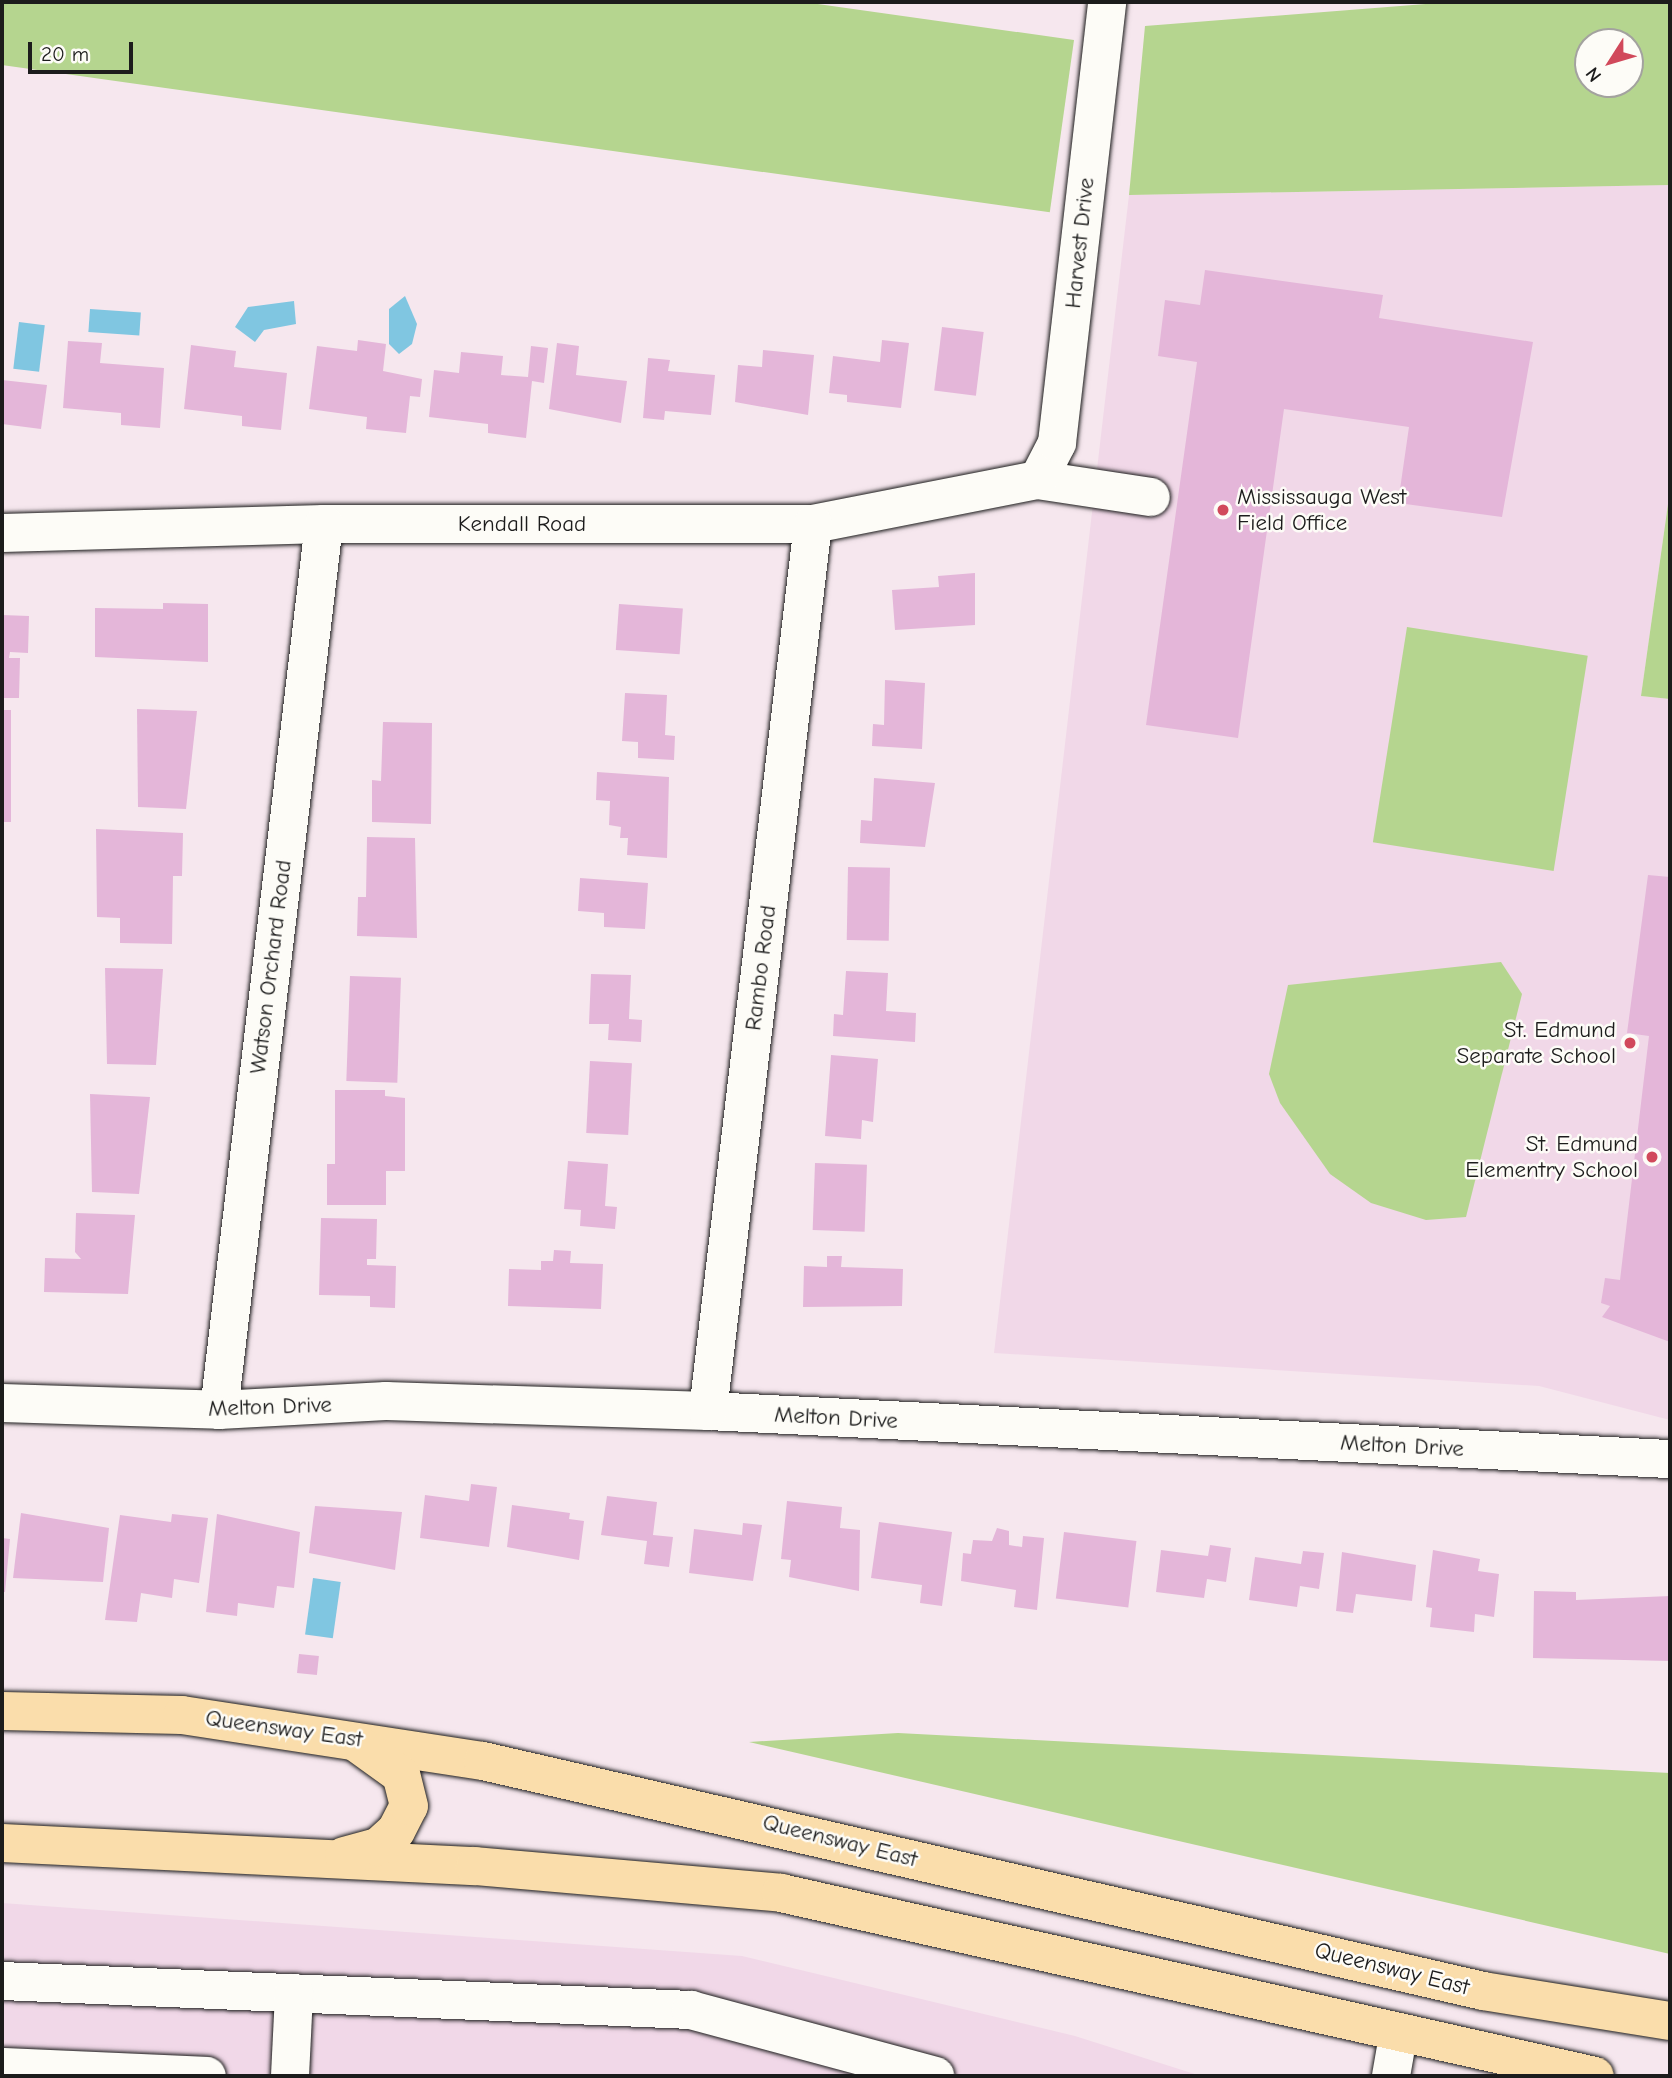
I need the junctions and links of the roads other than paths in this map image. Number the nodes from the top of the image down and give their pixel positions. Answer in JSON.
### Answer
{"nodes":[{"id":1,"x":1107,"y":2,"type":"edge"},
{"id":2,"x":1038,"y":480,"type":"junction"},
{"id":3,"x":1151,"y":497,"type":"dead end"},
{"id":4,"x":324,"y":524,"type":"junction"},
{"id":5,"x":813,"y":524,"type":"junction"},
{"id":6,"x":2,"y":533,"type":"edge"},
{"id":7,"x":2,"y":1403,"type":"edge"},
{"id":8,"x":219,"y":1410,"type":"junction"},
{"id":9,"x":708,"y":1411,"type":"junction"},
{"id":10,"x":1667,"y":1450,"type":"edge"},
{"id":11,"x":2,"y":1711,"type":"edge"},
{"id":12,"x":350,"y":1738,"type":"junction"},
{"id":13,"x":2,"y":1843,"type":"edge"},
{"id":14,"x":328,"y":1860,"type":"junction"},
{"id":15,"x":2,"y":1981,"type":"edge"},
{"id":16,"x":294,"y":1993,"type":"junction"},
{"id":17,"x":1670,"y":2021,"type":"edge"},
{"id":18,"x":1398,"y":2036,"type":"junction"},
{"id":19,"x":2,"y":2067,"type":"edge"},
{"id":20,"x":207,"y":2076,"type":"edge"},
{"id":21,"x":290,"y":2076,"type":"edge"},
{"id":22,"x":935,"y":2076,"type":"edge"},
{"id":23,"x":1391,"y":2076,"type":"edge"},
{"id":24,"x":1595,"y":2076,"type":"edge"}],
"edges":[{"from":1,"to":2,"type":"street","name":"Harvest Drive"},
{"from":2,"to":3,"type":"street","name":"Kendall Road"},
{"from":2,"to":5,"type":"street","name":"Kendall Road"},
{"from":4,"to":5,"type":"street","name":"Kendall Road"},
{"from":4,"to":6,"type":"street","name":"Kendall Road"},
{"from":4,"to":8,"type":"street","name":"Watson Orchard Road"},
{"from":5,"to":9,"type":"street","name":"Rambo Road"},
{"from":7,"to":8,"type":"street","name":"Melton Drive"},
{"from":8,"to":9,"type":"street","name":"Melton Drive"},
{"from":9,"to":10,"type":"street","name":"Melton Drive"},
{"from":11,"to":12,"type":"main road","name":"Queensway East"},
{"from":12,"to":14,"type":"main road"},
{"from":12,"to":17,"type":"main road","name":"Queensway East"},
{"from":13,"to":14,"type":"main road"},
{"from":14,"to":18,"type":"main road"},
{"from":15,"to":16,"type":"street"},
{"from":16,"to":21,"type":"street"},
{"from":16,"to":22,"type":"street"},
{"from":18,"to":23,"type":"street"},
{"from":18,"to":24,"type":"main road"},
{"from":19,"to":20,"type":"street"}]}
